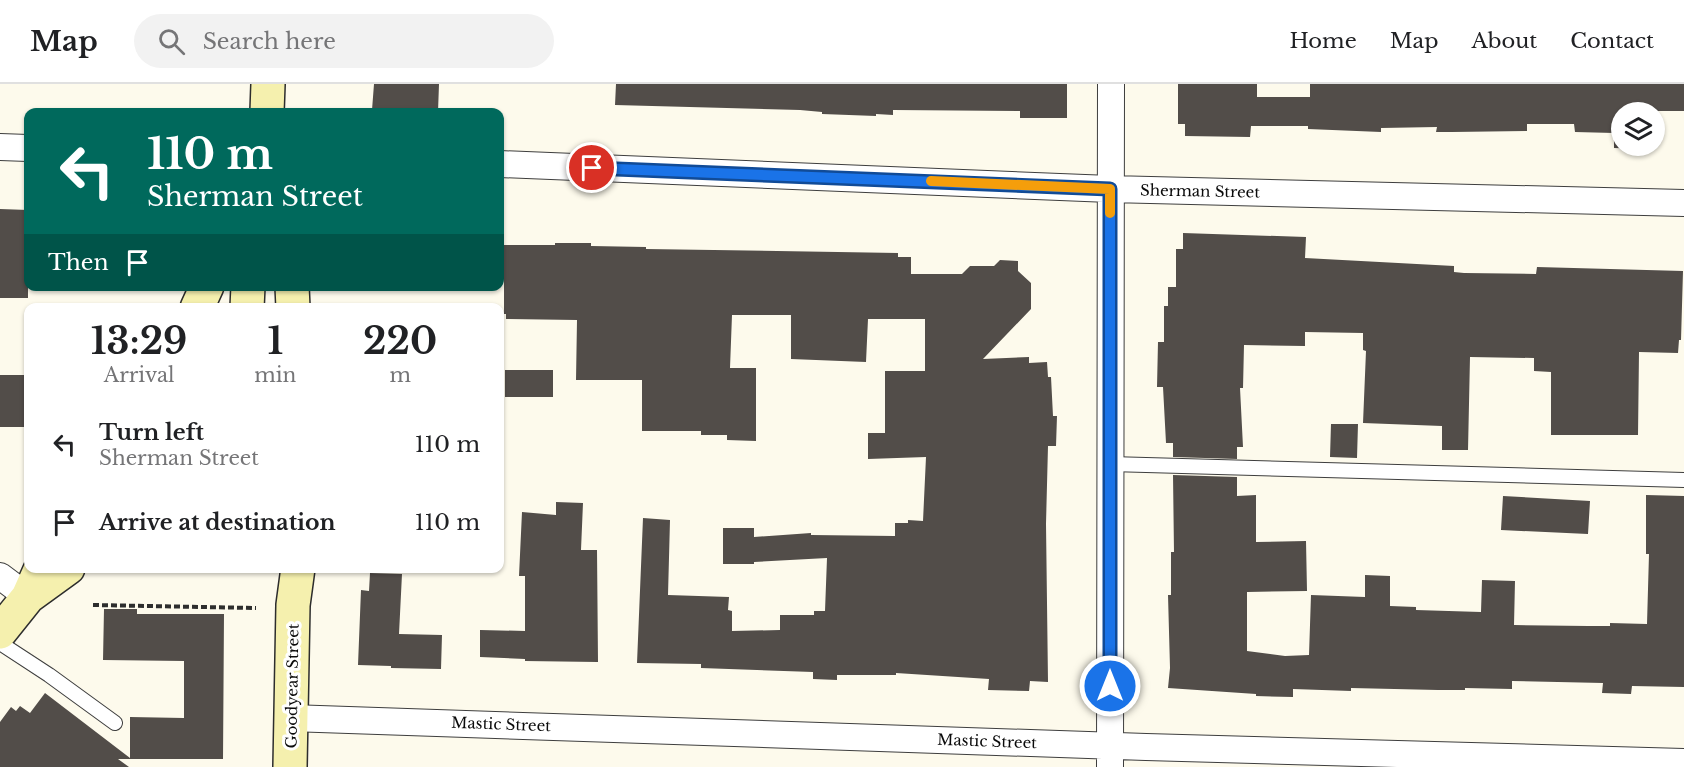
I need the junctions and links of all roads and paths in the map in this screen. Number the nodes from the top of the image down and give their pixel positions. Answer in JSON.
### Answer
{"nodes":[{"id":1,"x":268,"y":84,"type":"edge"},
{"id":2,"x":1111,"y":84,"type":"edge"},
{"id":3,"x":267,"y":108,"type":"edge"},
{"id":4,"x":0,"y":147,"type":"edge"},
{"id":5,"x":24,"y":148,"type":"edge"},
{"id":6,"x":504,"y":164,"type":"edge"},
{"id":7,"x":1110,"y":189,"type":"junction"},
{"id":8,"x":1684,"y":204,"type":"edge"},
{"id":9,"x":1110,"y":464,"type":"junction"},
{"id":10,"x":1684,"y":480,"type":"edge"},
{"id":11,"x":57,"y":573,"type":"edge"},
{"id":12,"x":276,"y":573,"type":"edge"},
{"id":13,"x":283,"y":573,"type":"edge"},
{"id":14,"x":297,"y":573,"type":"edge"},
{"id":15,"x":0,"y":576,"type":"edge"},
{"id":16,"x":35,"y":583,"type":"edge"},
{"id":17,"x":93,"y":605,"type":"dead end"},
{"id":18,"x":293,"y":605,"type":"junction"},
{"id":19,"x":256,"y":608,"type":"dead end"},
{"id":20,"x":0,"y":632,"type":"edge"},
{"id":21,"x":0,"y":643,"type":"edge"},
{"id":22,"x":290,"y":718,"type":"junction"},
{"id":23,"x":115,"y":723,"type":"dead end"},
{"id":24,"x":1110,"y":756,"type":"edge"},
{"id":25,"x":1684,"y":762,"type":"edge"},
{"id":26,"x":290,"y":767,"type":"edge"}],
"edges":[{"from":1,"to":3,"type":"street"},
{"from":2,"to":7,"type":"street"},
{"from":4,"to":5,"type":"street"},
{"from":6,"to":7,"type":"street","name":"Sherman Street"},
{"from":7,"to":8,"type":"street","name":"Sherman Street"},
{"from":7,"to":9,"type":"street"},
{"from":9,"to":10,"type":"lane"},
{"from":9,"to":24,"type":"street"},
{"from":11,"to":16,"type":"street"},
{"from":12,"to":18,"type":"street"},
{"from":13,"to":18,"type":"street","name":"Goodyear Street"},
{"from":14,"to":18,"type":"street","name":"Goodyear Street"},
{"from":15,"to":16,"type":"street"},
{"from":16,"to":20,"type":"street"},
{"from":17,"to":19,"type":"path"},
{"from":18,"to":22,"type":"street","name":"Goodyear Street"},
{"from":21,"to":23,"type":"lane"},
{"from":22,"to":24,"type":"street","name":"Mastic Street"},
{"from":22,"to":26,"type":"street","name":"Goodyear Street"},
{"from":24,"to":25,"type":"street","name":"Mastic Street"}]}
